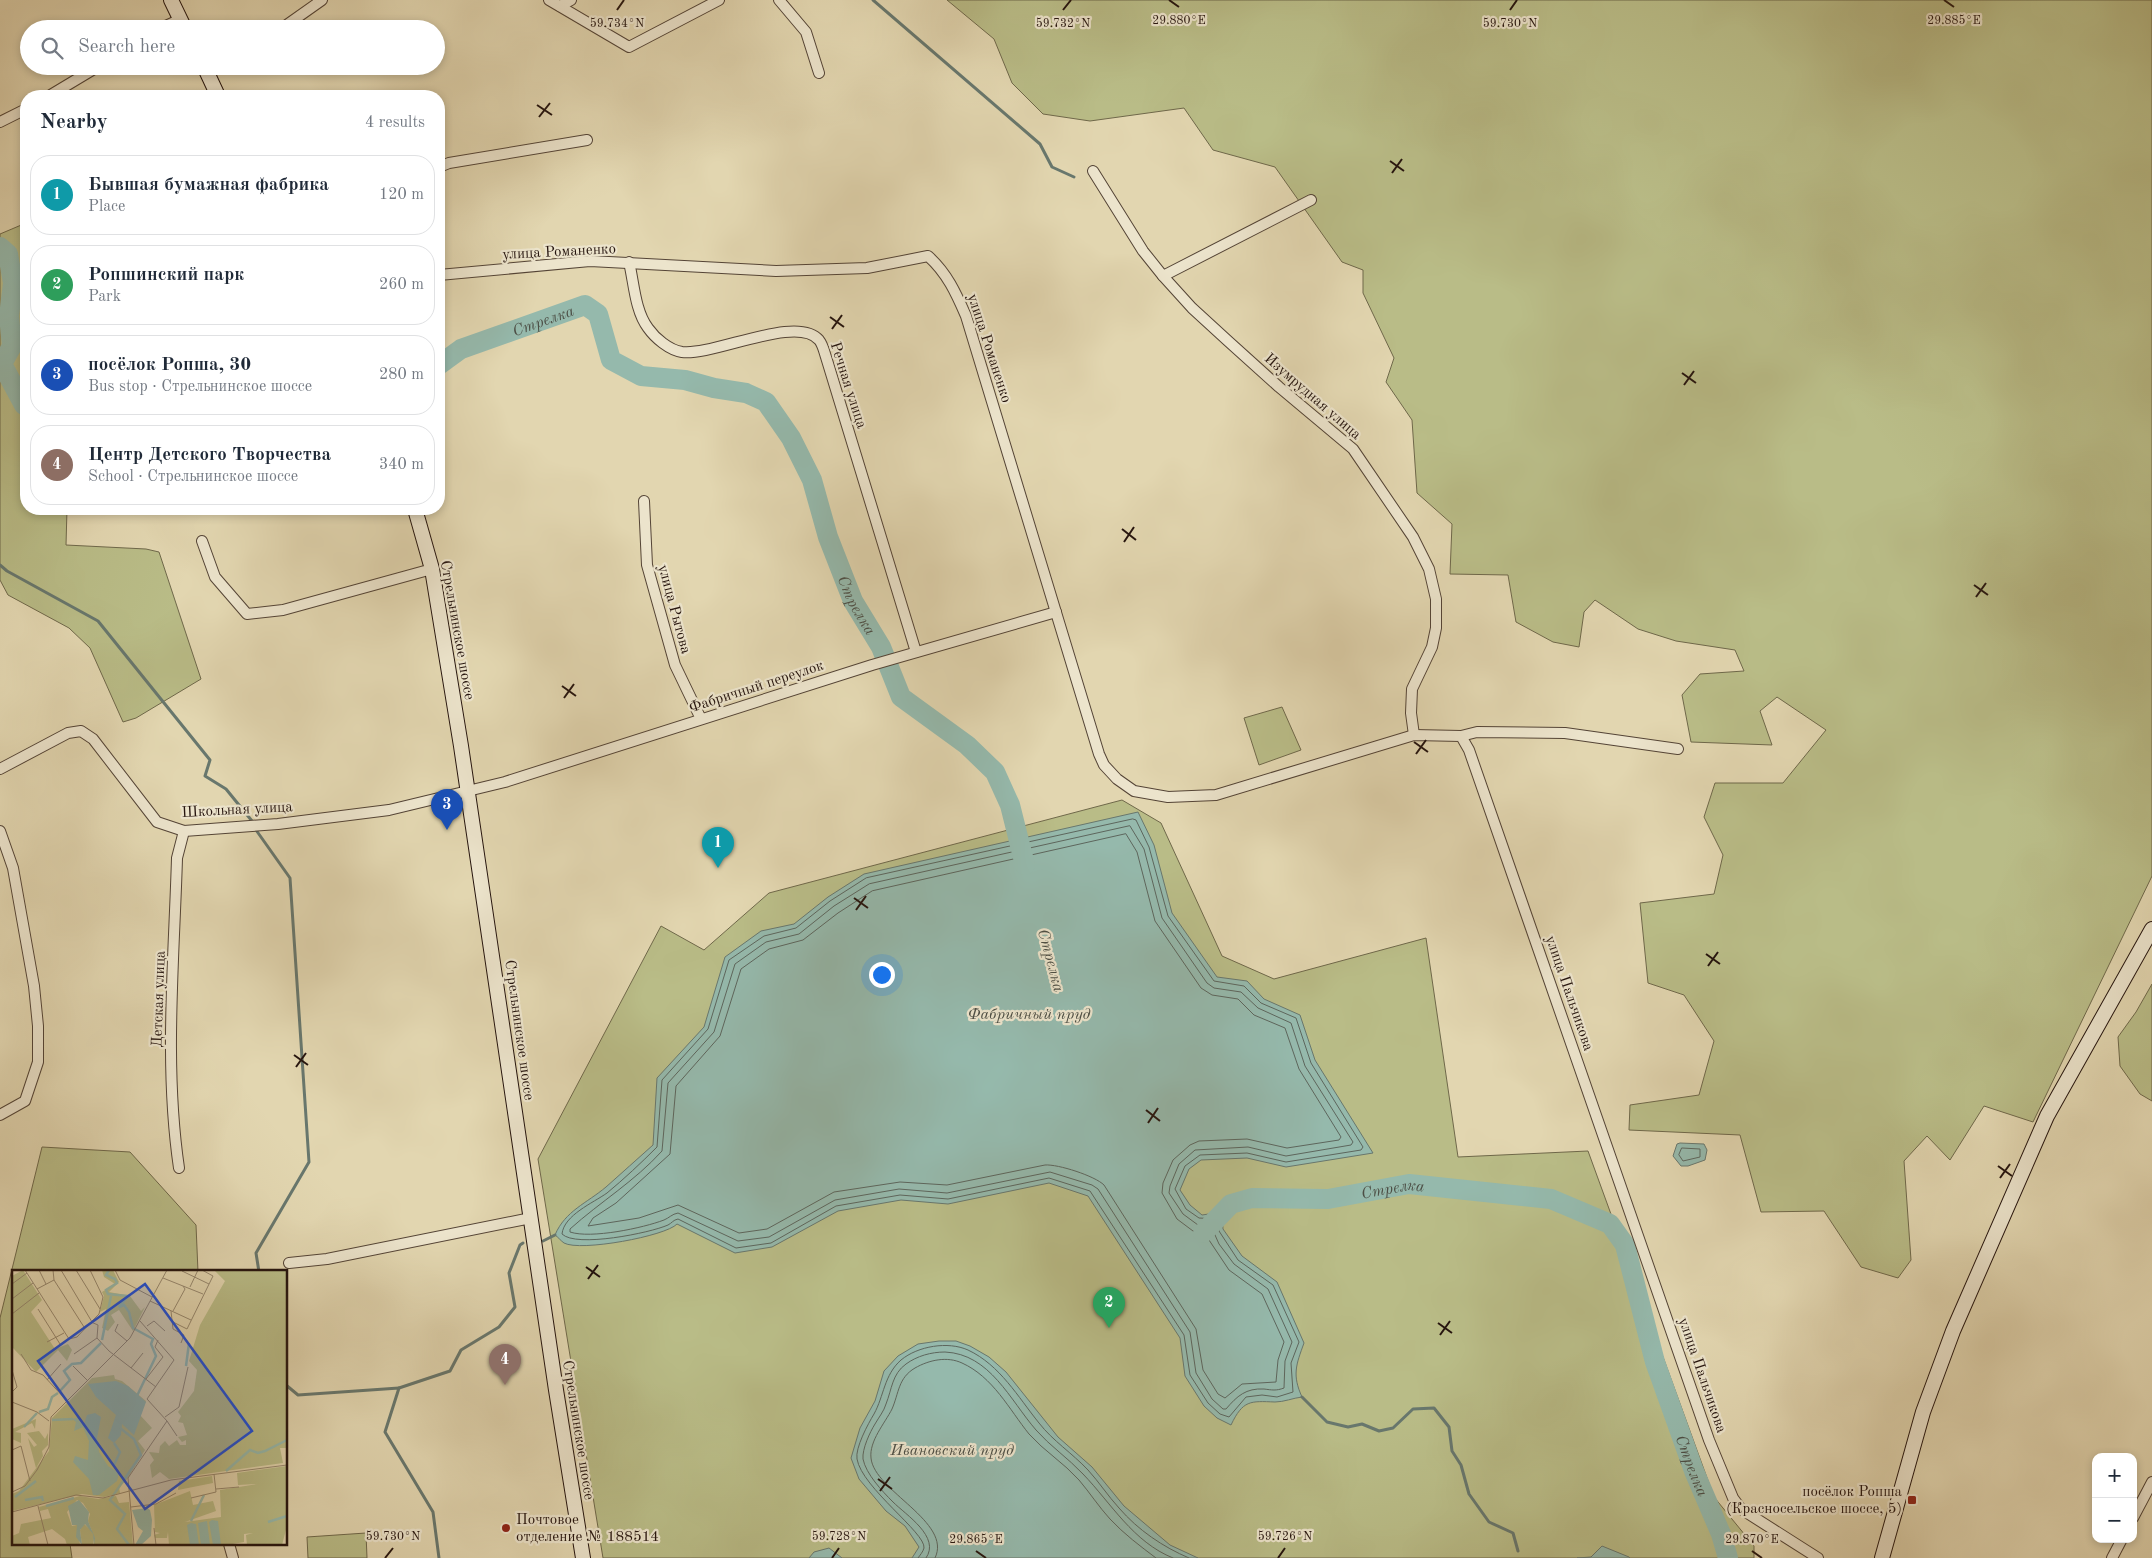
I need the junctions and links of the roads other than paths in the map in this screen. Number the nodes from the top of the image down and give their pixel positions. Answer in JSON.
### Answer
{"nodes":[{"id":1,"x":171,"y":0,"type":"edge"},
{"id":2,"x":322,"y":0,"type":"edge"},
{"id":3,"x":549,"y":0,"type":"edge"},
{"id":4,"x":571,"y":0,"type":"edge"},
{"id":5,"x":719,"y":0,"type":"edge"},
{"id":6,"x":779,"y":0,"type":"edge"},
{"id":7,"x":560,"y":6,"type":"junction"},
{"id":8,"x":181,"y":20,"type":"edge"},
{"id":9,"x":293,"y":20,"type":"edge"},
{"id":10,"x":819,"y":73,"type":"dead end"},
{"id":11,"x":84,"y":75,"type":"edge"},
{"id":12,"x":211,"y":75,"type":"edge"},
{"id":13,"x":59,"y":90,"type":"edge"},
{"id":14,"x":216,"y":90,"type":"edge"},
{"id":15,"x":20,"y":112,"type":"edge"},
{"id":16,"x":0,"y":122,"type":"edge"},
{"id":17,"x":587,"y":140,"type":"dead end"},
{"id":18,"x":445,"y":165,"type":"edge"},
{"id":19,"x":1093,"y":171,"type":"dead end"},
{"id":20,"x":1311,"y":200,"type":"dead end"},
{"id":21,"x":630,"y":262,"type":"junction"},
{"id":22,"x":445,"y":274,"type":"edge"},
{"id":23,"x":1163,"y":276,"type":"junction"},
{"id":24,"x":644,"y":501,"type":"dead end"},
{"id":25,"x":417,"y":515,"type":"edge"},
{"id":26,"x":202,"y":541,"type":"dead end"},
{"id":27,"x":432,"y":569,"type":"junction"},
{"id":28,"x":1056,"y":612,"type":"junction"},
{"id":29,"x":916,"y":652,"type":"junction"},
{"id":30,"x":701,"y":719,"type":"junction"},
{"id":31,"x":1414,"y":735,"type":"junction"},
{"id":32,"x":1461,"y":736,"type":"junction"},
{"id":33,"x":1678,"y":749,"type":"dead end"},
{"id":34,"x":0,"y":769,"type":"edge"},
{"id":35,"x":466,"y":790,"type":"junction"},
{"id":36,"x":0,"y":831,"type":"edge"},
{"id":37,"x":184,"y":831,"type":"junction"},
{"id":38,"x":2152,"y":929,"type":"edge"},
{"id":39,"x":0,"y":1115,"type":"edge"},
{"id":40,"x":179,"y":1168,"type":"dead end"},
{"id":41,"x":531,"y":1218,"type":"junction"},
{"id":42,"x":289,"y":1263,"type":"dead end"},
{"id":43,"x":2152,"y":1482,"type":"edge"},
{"id":44,"x":2137,"y":1510,"type":"edge"},
{"id":45,"x":2120,"y":1543,"type":"edge"},
{"id":46,"x":583,"y":1558,"type":"edge"},
{"id":47,"x":1818,"y":1558,"type":"edge"},
{"id":48,"x":1882,"y":1558,"type":"edge"},
{"id":49,"x":2112,"y":1558,"type":"edge"}],
"edges":[{"from":1,"to":8,"type":"main road"},
{"from":2,"to":9,"type":"street"},
{"from":3,"to":7,"type":"street"},
{"from":4,"to":7,"type":"street"},
{"from":5,"to":7,"type":"street"},
{"from":6,"to":10,"type":"street"},
{"from":11,"to":13,"type":"street"},
{"from":12,"to":14,"type":"main road"},
{"from":15,"to":16,"type":"street"},
{"from":17,"to":18,"type":"street"},
{"from":19,"to":23,"type":"street","name":"Изумрудная улица"},
{"from":20,"to":23,"type":"street"},
{"from":21,"to":22,"type":"street","name":"улица Романенко"},
{"from":21,"to":28,"type":"street","name":"улица Романенко"},
{"from":21,"to":29,"type":"street","name":"Речная улица"},
{"from":23,"to":31,"type":"street","name":"Изумрудная улица"},
{"from":24,"to":30,"type":"street","name":"улица Рытова"},
{"from":25,"to":27,"type":"main road","name":"Стрельнинское шоссе"},
{"from":26,"to":27,"type":"street"},
{"from":27,"to":35,"type":"main road","name":"Стрельнинское шоссе"},
{"from":28,"to":29,"type":"street","name":"Фабричный переулок"},
{"from":28,"to":31,"type":"street","name":"улица Романенко"},
{"from":29,"to":30,"type":"street","name":"Фабричный переулок"},
{"from":30,"to":35,"type":"street","name":"Фабричный переулок"},
{"from":31,"to":32,"type":"street"},
{"from":32,"to":33,"type":"street"},
{"from":32,"to":47,"type":"street","name":"улица Пальчикова"},
{"from":34,"to":37,"type":"street","name":"Школьная улица"},
{"from":35,"to":37,"type":"street","name":"Школьная улица"},
{"from":35,"to":41,"type":"main road","name":"Стрельнинское шоссе"},
{"from":36,"to":39,"type":"street"},
{"from":37,"to":40,"type":"street","name":"Детская улица"},
{"from":38,"to":48,"type":"main road"},
{"from":41,"to":42,"type":"street"},
{"from":41,"to":46,"type":"main road","name":"Стрельнинское шоссе"},
{"from":43,"to":44,"type":"street"},
{"from":45,"to":49,"type":"street"}]}
